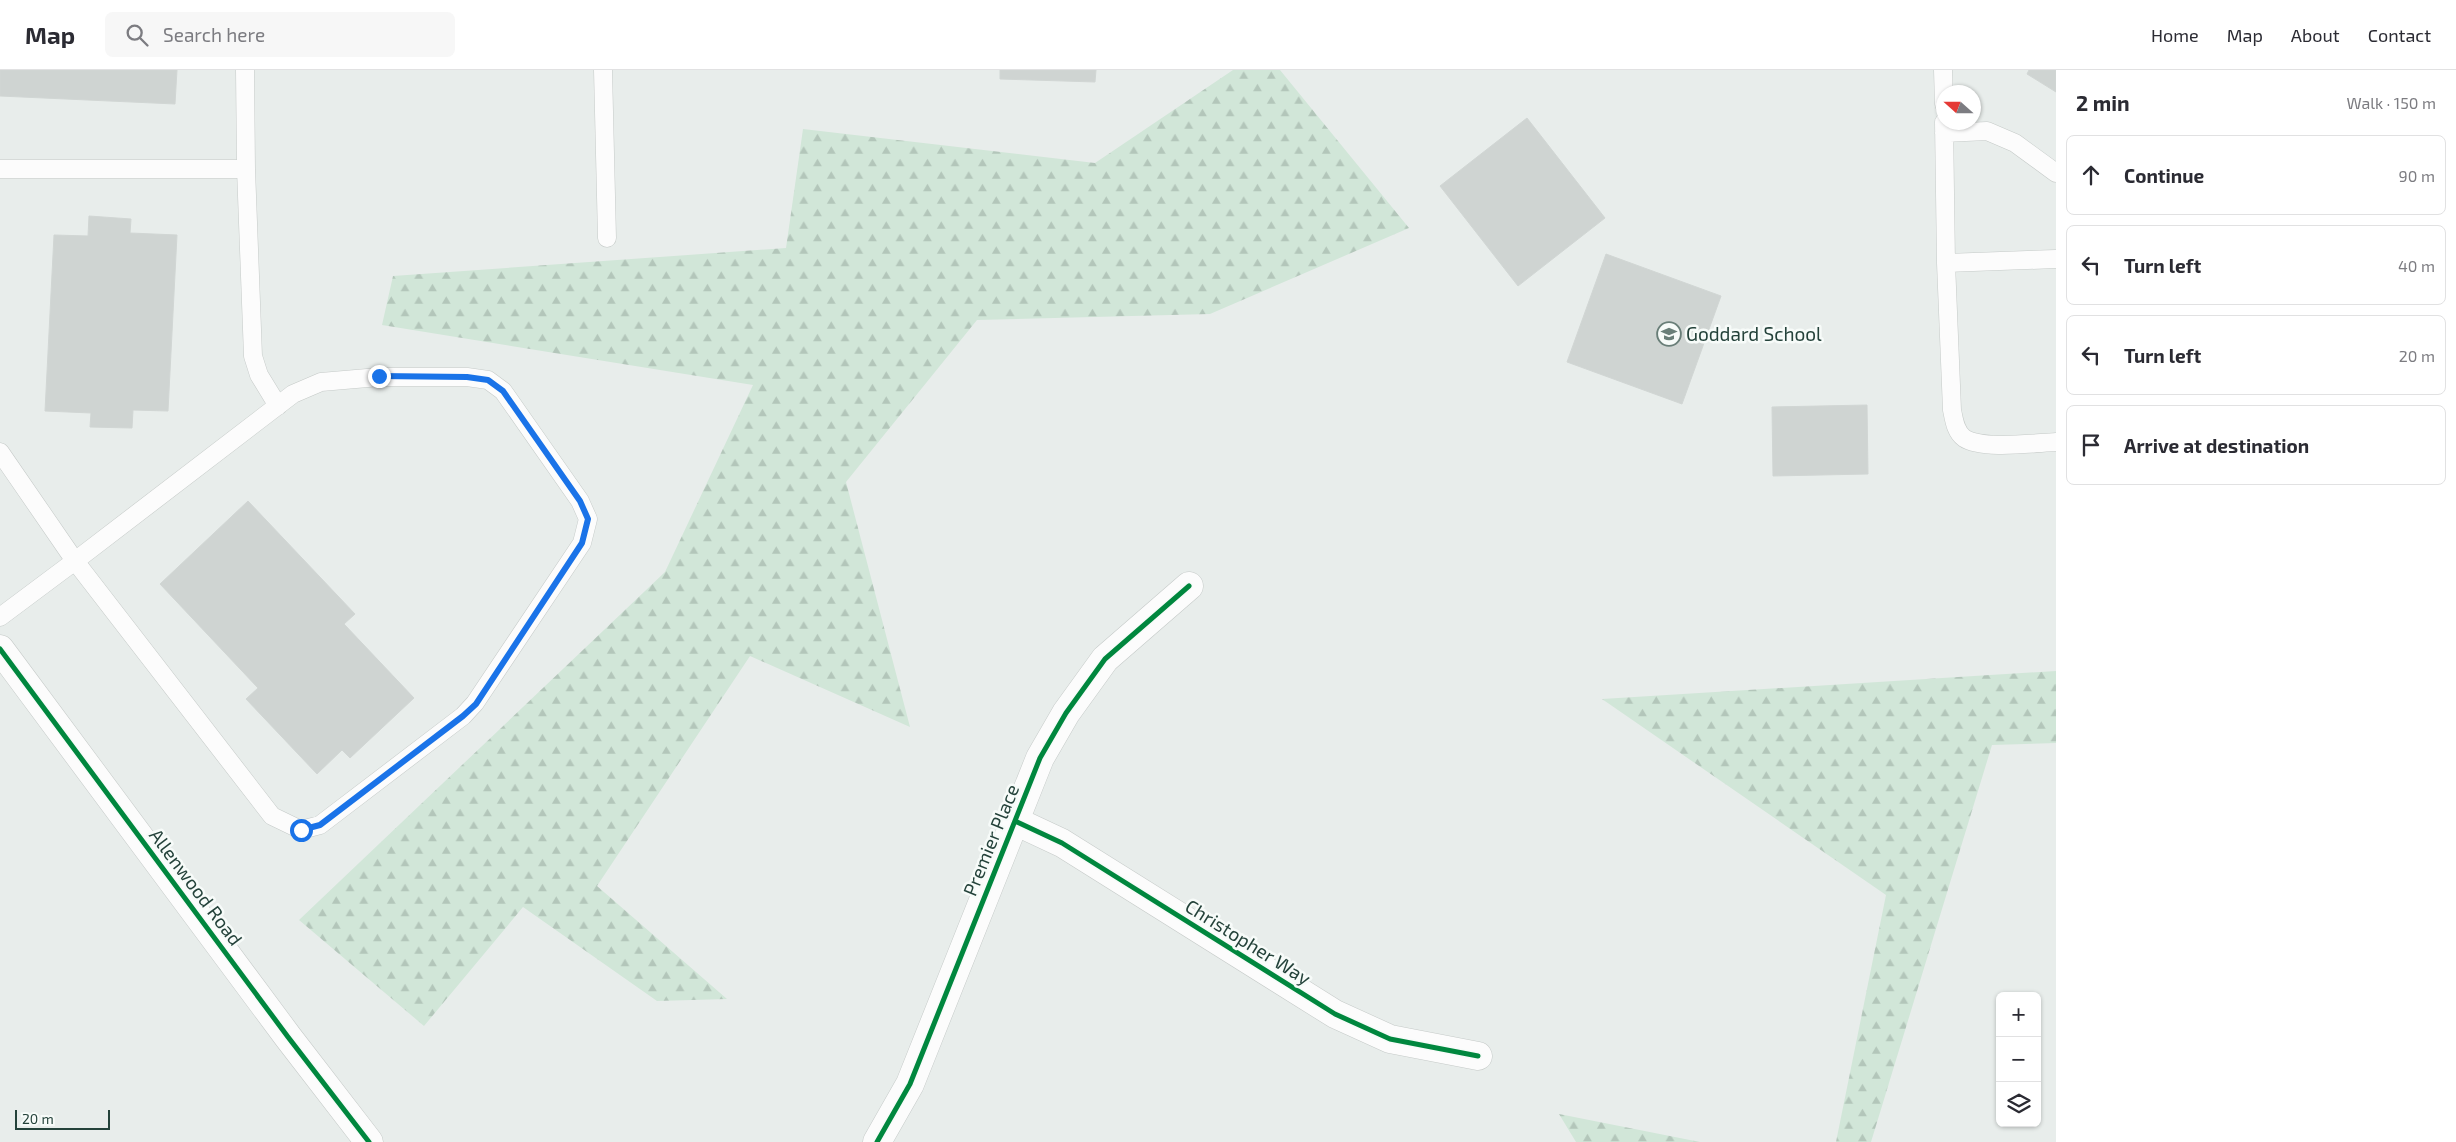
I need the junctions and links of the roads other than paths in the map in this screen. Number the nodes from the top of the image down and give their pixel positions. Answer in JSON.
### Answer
{"nodes":[{"id":1,"x":245,"y":70,"type":"edge"},
{"id":2,"x":603,"y":70,"type":"edge"},
{"id":3,"x":1942,"y":70,"type":"edge"},
{"id":4,"x":1943,"y":85,"type":"edge"},
{"id":5,"x":1944,"y":130,"type":"edge"},
{"id":6,"x":1973,"y":130,"type":"edge"},
{"id":7,"x":0,"y":169,"type":"edge"},
{"id":8,"x":246,"y":169,"type":"junction"},
{"id":9,"x":2056,"y":173,"type":"edge"},
{"id":10,"x":607,"y":238,"type":"dead end"},
{"id":11,"x":2056,"y":259,"type":"edge"},
{"id":12,"x":1946,"y":263,"type":"junction"},
{"id":13,"x":278,"y":406,"type":"junction"},
{"id":14,"x":2056,"y":442,"type":"edge"},
{"id":15,"x":0,"y":452,"type":"edge"},
{"id":16,"x":75,"y":562,"type":"junction"},
{"id":17,"x":1189,"y":586,"type":"dead end"},
{"id":18,"x":0,"y":617,"type":"edge"},
{"id":19,"x":0,"y":649,"type":"edge"},
{"id":20,"x":1015,"y":821,"type":"junction"},
{"id":21,"x":1478,"y":1056,"type":"dead end"},
{"id":22,"x":369,"y":1142,"type":"edge"},
{"id":23,"x":877,"y":1142,"type":"edge"}],
"edges":[{"from":1,"to":8,"type":"lane"},
{"from":2,"to":10,"type":"lane"},
{"from":3,"to":4,"type":"lane"},
{"from":5,"to":12,"type":"lane"},
{"from":6,"to":9,"type":"lane"},
{"from":7,"to":8,"type":"lane"},
{"from":8,"to":13,"type":"lane"},
{"from":11,"to":12,"type":"lane"},
{"from":12,"to":14,"type":"lane"},
{"from":13,"to":16,"type":"lane"},
{"from":13,"to":16,"type":"lane"},
{"from":15,"to":16,"type":"lane"},
{"from":16,"to":18,"type":"lane"},
{"from":17,"to":20,"type":"street","name":"Premier Place"},
{"from":19,"to":22,"type":"street","name":"Allenwood Road"},
{"from":20,"to":21,"type":"street","name":"Christopher Way"},
{"from":20,"to":23,"type":"street","name":"Premier Place"}]}
